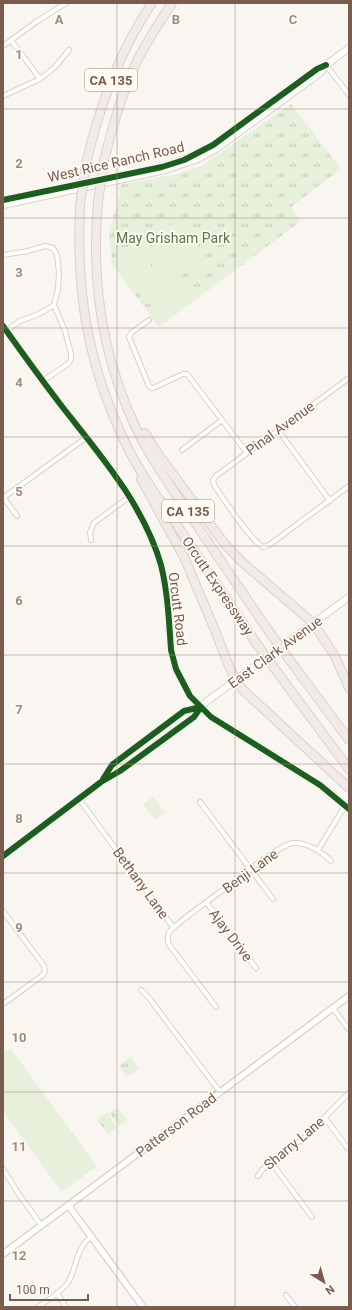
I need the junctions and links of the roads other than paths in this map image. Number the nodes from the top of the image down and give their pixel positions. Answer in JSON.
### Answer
{"nodes":[{"id":1,"x":64,"y":3,"type":"edge"},
{"id":2,"x":152,"y":3,"type":"edge"},
{"id":3,"x":172,"y":3,"type":"edge"},
{"id":4,"x":11,"y":40,"type":"junction"},
{"id":5,"x":3,"y":46,"type":"edge"},
{"id":6,"x":349,"y":48,"type":"edge"},
{"id":7,"x":69,"y":50,"type":"dead end"},
{"id":8,"x":326,"y":65,"type":"junction"},
{"id":9,"x":40,"y":79,"type":"junction"},
{"id":10,"x":349,"y":95,"type":"edge"},
{"id":11,"x":3,"y":96,"type":"edge"},
{"id":12,"x":3,"y":200,"type":"edge"},
{"id":13,"x":3,"y":205,"type":"edge"},
{"id":14,"x":3,"y":255,"type":"edge"},
{"id":15,"x":54,"y":305,"type":"junction"},
{"id":16,"x":149,"y":320,"type":"dead end"},
{"id":17,"x":4,"y":330,"type":"edge"},
{"id":18,"x":348,"y":379,"type":"edge"},
{"id":19,"x":44,"y":381,"type":"junction"},
{"id":20,"x":119,"y":386,"type":"junction"},
{"id":21,"x":222,"y":420,"type":"junction"},
{"id":22,"x":278,"y":430,"type":"junction"},
{"id":23,"x":87,"y":437,"type":"junction"},
{"id":24,"x":124,"y":442,"type":"junction"},
{"id":25,"x":182,"y":450,"type":"dead end"},
{"id":26,"x":247,"y":453,"type":"junction"},
{"id":27,"x":349,"y":486,"type":"edge"},
{"id":28,"x":129,"y":497,"type":"junction"},
{"id":29,"x":3,"y":498,"type":"edge"},
{"id":30,"x":330,"y":501,"type":"junction"},
{"id":31,"x":17,"y":516,"type":"dead end"},
{"id":32,"x":91,"y":540,"type":"dead end"},
{"id":33,"x":349,"y":597,"type":"edge"},
{"id":34,"x":313,"y":624,"type":"junction"},
{"id":35,"x":236,"y":680,"type":"junction"},
{"id":36,"x":349,"y":688,"type":"edge"},
{"id":37,"x":201,"y":707,"type":"junction"},
{"id":38,"x":349,"y":740,"type":"edge"},
{"id":39,"x":349,"y":769,"type":"edge"},
{"id":40,"x":101,"y":782,"type":"junction"},
{"id":41,"x":349,"y":788,"type":"edge"},
{"id":42,"x":79,"y":799,"type":"junction"},
{"id":43,"x":200,"y":802,"type":"dead end"},
{"id":44,"x":348,"y":807,"type":"edge"},
{"id":45,"x":318,"y":850,"type":"junction"},
{"id":46,"x":3,"y":856,"type":"edge"},
{"id":47,"x":331,"y":861,"type":"dead end"},
{"id":48,"x":251,"y":869,"type":"junction"},
{"id":49,"x":273,"y":899,"type":"dead end"},
{"id":50,"x":206,"y":902,"type":"junction"},
{"id":51,"x":3,"y":912,"type":"edge"},
{"id":52,"x":173,"y":927,"type":"junction"},
{"id":53,"x":256,"y":968,"type":"dead end"},
{"id":54,"x":141,"y":990,"type":"dead end"},
{"id":55,"x":349,"y":996,"type":"edge"},
{"id":56,"x":3,"y":1004,"type":"edge"},
{"id":57,"x":216,"y":1007,"type":"dead end"},
{"id":58,"x":333,"y":1008,"type":"junction"},
{"id":59,"x":349,"y":1030,"type":"edge"},
{"id":60,"x":220,"y":1092,"type":"junction"},
{"id":61,"x":349,"y":1094,"type":"edge"},
{"id":62,"x":325,"y":1118,"type":"junction"},
{"id":63,"x":349,"y":1150,"type":"edge"},
{"id":64,"x":272,"y":1162,"type":"junction"},
{"id":65,"x":4,"y":1170,"type":"edge"},
{"id":66,"x":258,"y":1176,"type":"dead end"},
{"id":67,"x":68,"y":1205,"type":"junction"},
{"id":68,"x":312,"y":1217,"type":"dead end"},
{"id":69,"x":41,"y":1225,"type":"junction"},
{"id":70,"x":91,"y":1237,"type":"junction"},
{"id":71,"x":3,"y":1254,"type":"edge"},
{"id":72,"x":57,"y":1293,"type":"junction"},
{"id":73,"x":286,"y":1295,"type":"dead end"},
{"id":74,"x":38,"y":1307,"type":"edge"},
{"id":75,"x":66,"y":1307,"type":"edge"},
{"id":76,"x":143,"y":1307,"type":"edge"},
{"id":77,"x":295,"y":1307,"type":"edge"}],
"edges":[{"from":1,"to":4,"type":"street"},
{"from":2,"to":24,"type":"highway","name":"Orcutt Expressway","number":"CA 135","bridge":true},
{"from":3,"to":20,"type":"highway","name":"Orcutt Expressway","number":"CA 135","bridge":true},
{"from":4,"to":5,"type":"street"},
{"from":4,"to":9,"type":"street"},
{"from":6,"to":8,"type":"main road","name":"West Rice Ranch Road"},
{"from":7,"to":9,"type":"street"},
{"from":8,"to":10,"type":"street"},
{"from":8,"to":12,"type":"main road","name":"West Rice Ranch Road"},
{"from":8,"to":13,"type":"main road","name":"West Rice Ranch Road"},
{"from":9,"to":11,"type":"street"},
{"from":14,"to":15,"type":"street"},
{"from":15,"to":17,"type":"street"},
{"from":15,"to":19,"type":"street"},
{"from":16,"to":21,"type":"street"},
{"from":17,"to":19,"type":"street","name":"Orcutt Road"},
{"from":18,"to":22,"type":"street","name":"Pinal Avenue"},
{"from":19,"to":23,"type":"street","name":"Orcutt Road"},
{"from":20,"to":34,"type":"highway"},
{"from":20,"to":38,"type":"highway","name":"Orcutt Expressway","number":"CA 135","bridge":true},
{"from":21,"to":25,"type":"street"},
{"from":21,"to":26,"type":"street"},
{"from":22,"to":26,"type":"street","name":"Pinal Avenue"},
{"from":22,"to":30,"type":"street"},
{"from":23,"to":28,"type":"street","name":"Orcutt Road"},
{"from":23,"to":29,"type":"street"},
{"from":24,"to":35,"type":"highway"},
{"from":24,"to":39,"type":"highway","name":"Orcutt Expressway","number":"CA 135","bridge":true},
{"from":26,"to":30,"type":"street","name":"Pinal Avenue"},
{"from":27,"to":30,"type":"street"},
{"from":28,"to":32,"type":"street"},
{"from":28,"to":37,"type":"street","name":"Orcutt Road"},
{"from":29,"to":31,"type":"street"},
{"from":33,"to":34,"type":"main road","name":"East Clark Avenue"},
{"from":34,"to":35,"type":"main road","name":"East Clark Avenue"},
{"from":34,"to":36,"type":"highway"},
{"from":35,"to":37,"type":"main road","name":"East Clark Avenue"},
{"from":35,"to":41,"type":"highway"},
{"from":37,"to":40,"type":"main road","name":"East Clark Avenue"},
{"from":37,"to":40,"type":"main road","name":"East Clark Avenue"},
{"from":37,"to":44,"type":"street","name":"Orcutt Road"},
{"from":40,"to":42,"type":"main road","name":"East Clark Avenue"},
{"from":42,"to":46,"type":"main road","name":"East Clark Avenue"},
{"from":42,"to":52,"type":"street","name":"Bethany Lane"},
{"from":43,"to":48,"type":"street"},
{"from":44,"to":45,"type":"street"},
{"from":45,"to":47,"type":"street","name":"Benji Lane"},
{"from":45,"to":48,"type":"street","name":"Benji Lane"},
{"from":48,"to":49,"type":"street"},
{"from":48,"to":50,"type":"street","name":"Benji Lane"},
{"from":50,"to":52,"type":"street","name":"Benji Lane"},
{"from":50,"to":53,"type":"street","name":"Ajay Drive"},
{"from":51,"to":56,"type":"street"},
{"from":52,"to":57,"type":"street","name":"Bethany Lane"},
{"from":54,"to":60,"type":"street"},
{"from":55,"to":58,"type":"street","name":"Patterson Road"},
{"from":58,"to":59,"type":"street"},
{"from":58,"to":60,"type":"street","name":"Patterson Road"},
{"from":60,"to":67,"type":"street","name":"Patterson Road"},
{"from":61,"to":62,"type":"street","name":"Sharry Lane"},
{"from":62,"to":63,"type":"street"},
{"from":62,"to":64,"type":"street","name":"Sharry Lane"},
{"from":64,"to":66,"type":"street","name":"Sharry Lane"},
{"from":64,"to":68,"type":"street"},
{"from":65,"to":69,"type":"street"},
{"from":67,"to":69,"type":"street","name":"Patterson Road"},
{"from":67,"to":70,"type":"street"},
{"from":69,"to":71,"type":"street","name":"Patterson Road"},
{"from":70,"to":72,"type":"street"},
{"from":70,"to":76,"type":"street"},
{"from":72,"to":74,"type":"street"},
{"from":72,"to":75,"type":"street"},
{"from":73,"to":77,"type":"street"}]}
